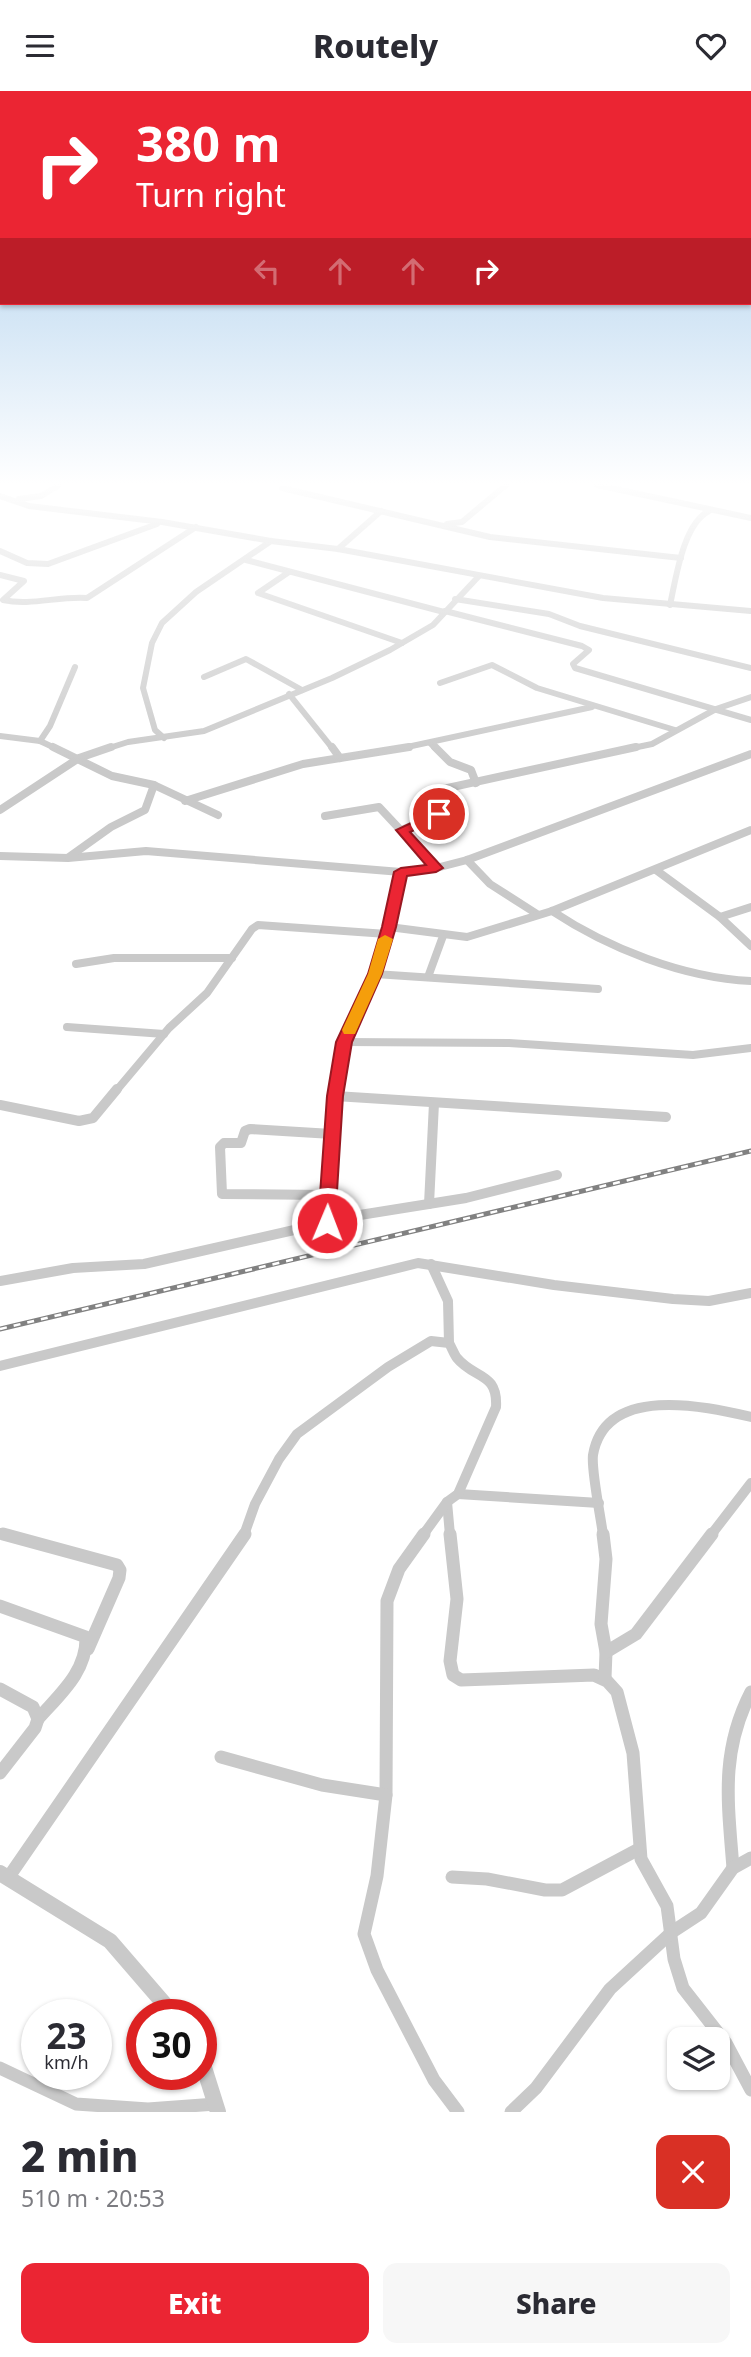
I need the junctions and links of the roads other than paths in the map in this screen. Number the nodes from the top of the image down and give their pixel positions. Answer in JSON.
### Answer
{"nodes":[{"id":1,"x":17,"y":579,"type":"edge"},
{"id":2,"x":115,"y":579,"type":"edge"},
{"id":3,"x":216,"y":579,"type":"edge"},
{"id":4,"x":278,"y":579,"type":"edge"},
{"id":5,"x":317,"y":579,"type":"edge"},
{"id":6,"x":476,"y":579,"type":"edge"},
{"id":7,"x":498,"y":579,"type":"edge"},
{"id":8,"x":676,"y":579,"type":"edge"},
{"id":9,"x":455,"y":599,"type":"junction"},
{"id":10,"x":670,"y":605,"type":"junction"},
{"id":11,"x":751,"y":611,"type":"edge"},
{"id":12,"x":444,"y":612,"type":"junction"},
{"id":13,"x":402,"y":643,"type":"junction"},
{"id":14,"x":75,"y":667,"type":"dead end"},
{"id":15,"x":751,"y":668,"type":"edge"},
{"id":16,"x":204,"y":677,"type":"dead end"},
{"id":17,"x":440,"y":683,"type":"dead end"},
{"id":18,"x":302,"y":689,"type":"junction"},
{"id":19,"x":289,"y":694,"type":"junction"},
{"id":20,"x":751,"y":697,"type":"edge"},
{"id":21,"x":592,"y":707,"type":"junction"},
{"id":22,"x":716,"y":709,"type":"junction"},
{"id":23,"x":751,"y":720,"type":"edge"},
{"id":24,"x":675,"y":730,"type":"junction"},
{"id":25,"x":0,"y":736,"type":"edge"},
{"id":26,"x":164,"y":738,"type":"junction"},
{"id":27,"x":40,"y":741,"type":"junction"},
{"id":28,"x":431,"y":744,"type":"junction"},
{"id":29,"x":751,"y":754,"type":"edge"},
{"id":30,"x":79,"y":758,"type":"junction"},
{"id":31,"x":341,"y":758,"type":"junction"},
{"id":32,"x":476,"y":783,"type":"junction"},
{"id":33,"x":154,"y":785,"type":"junction"},
{"id":34,"x":186,"y":801,"type":"junction"},
{"id":35,"x":0,"y":810,"type":"edge"},
{"id":36,"x":218,"y":815,"type":"dead end"},
{"id":37,"x":325,"y":816,"type":"dead end"},
{"id":38,"x":402,"y":830,"type":"junction"},
{"id":39,"x":751,"y":830,"type":"edge"},
{"id":40,"x":0,"y":856,"type":"edge"},
{"id":41,"x":68,"y":858,"type":"junction"},
{"id":42,"x":467,"y":860,"type":"junction"},
{"id":43,"x":436,"y":868,"type":"junction"},
{"id":44,"x":656,"y":870,"type":"junction"},
{"id":45,"x":401,"y":872,"type":"junction"},
{"id":46,"x":751,"y":907,"type":"edge"},
{"id":47,"x":552,"y":911,"type":"junction"},
{"id":48,"x":537,"y":914,"type":"junction"},
{"id":49,"x":720,"y":917,"type":"junction"},
{"id":50,"x":388,"y":930,"type":"junction"},
{"id":51,"x":443,"y":936,"type":"junction"},
{"id":52,"x":751,"y":946,"type":"edge"},
{"id":53,"x":232,"y":958,"type":"junction"},
{"id":54,"x":76,"y":964,"type":"dead end"},
{"id":55,"x":375,"y":974,"type":"junction"},
{"id":56,"x":428,"y":977,"type":"junction"},
{"id":57,"x":751,"y":981,"type":"edge"},
{"id":58,"x":598,"y":989,"type":"dead end"},
{"id":59,"x":67,"y":1027,"type":"dead end"},
{"id":60,"x":164,"y":1034,"type":"junction"},
{"id":61,"x":344,"y":1042,"type":"junction"},
{"id":62,"x":751,"y":1048,"type":"edge"},
{"id":63,"x":335,"y":1096,"type":"junction"},
{"id":64,"x":434,"y":1103,"type":"junction"},
{"id":65,"x":0,"y":1105,"type":"edge"},
{"id":66,"x":666,"y":1117,"type":"dead end"},
{"id":67,"x":332,"y":1134,"type":"junction"},
{"id":68,"x":557,"y":1175,"type":"dead end"},
{"id":69,"x":327,"y":1195,"type":"junction"},
{"id":70,"x":429,"y":1204,"type":"junction"},
{"id":71,"x":327,"y":1223,"type":"junction"},
{"id":72,"x":431,"y":1264,"type":"junction"},
{"id":73,"x":0,"y":1281,"type":"edge"},
{"id":74,"x":751,"y":1293,"type":"edge"},
{"id":75,"x":449,"y":1343,"type":"junction"},
{"id":76,"x":0,"y":1366,"type":"edge"},
{"id":77,"x":751,"y":1417,"type":"edge"},
{"id":78,"x":751,"y":1483,"type":"edge"},
{"id":79,"x":458,"y":1494,"type":"junction"},
{"id":80,"x":447,"y":1502,"type":"junction"},
{"id":81,"x":599,"y":1503,"type":"junction"},
{"id":82,"x":0,"y":1533,"type":"edge"},
{"id":83,"x":0,"y":1606,"type":"edge"},
{"id":84,"x":88,"y":1649,"type":"junction"},
{"id":85,"x":606,"y":1652,"type":"junction"},
{"id":86,"x":605,"y":1678,"type":"junction"},
{"id":87,"x":0,"y":1689,"type":"edge"},
{"id":88,"x":751,"y":1692,"type":"edge"},
{"id":89,"x":38,"y":1719,"type":"junction"},
{"id":90,"x":221,"y":1757,"type":"dead end"},
{"id":91,"x":0,"y":1773,"type":"edge"},
{"id":92,"x":386,"y":1795,"type":"junction"},
{"id":93,"x":639,"y":1849,"type":"junction"},
{"id":94,"x":751,"y":1858,"type":"edge"},
{"id":95,"x":733,"y":1868,"type":"junction"},
{"id":96,"x":4,"y":1876,"type":"edge"},
{"id":97,"x":452,"y":1877,"type":"dead end"},
{"id":98,"x":672,"y":1932,"type":"junction"},
{"id":99,"x":160,"y":1999,"type":"edge"},
{"id":100,"x":0,"y":2068,"type":"edge"},
{"id":101,"x":211,"y":2090,"type":"edge"},
{"id":102,"x":751,"y":2090,"type":"edge"},
{"id":103,"x":217,"y":2108,"type":"edge"},
{"id":104,"x":458,"y":2112,"type":"edge"},
{"id":105,"x":511,"y":2112,"type":"edge"}],
"edges":[{"from":1,"to":2,"type":"street"},
{"from":3,"to":26,"type":"street"},
{"from":4,"to":13,"type":"street"},
{"from":5,"to":12,"type":"street"},
{"from":6,"to":9,"type":"street"},
{"from":7,"to":10,"type":"street"},
{"from":8,"to":10,"type":"street"},
{"from":9,"to":12,"type":"street"},
{"from":9,"to":15,"type":"street"},
{"from":10,"to":11,"type":"street"},
{"from":12,"to":13,"type":"street"},
{"from":12,"to":22,"type":"street"},
{"from":13,"to":18,"type":"street"},
{"from":14,"to":27,"type":"street"},
{"from":16,"to":18,"type":"street"},
{"from":17,"to":21,"type":"street"},
{"from":18,"to":19,"type":"street"},
{"from":19,"to":26,"type":"street"},
{"from":19,"to":31,"type":"street"},
{"from":20,"to":22,"type":"street"},
{"from":21,"to":24,"type":"street"},
{"from":21,"to":28,"type":"street"},
{"from":22,"to":23,"type":"street"},
{"from":22,"to":24,"type":"street"},
{"from":24,"to":32,"type":"street"},
{"from":25,"to":27,"type":"street"},
{"from":26,"to":30,"type":"street"},
{"from":27,"to":30,"type":"street"},
{"from":28,"to":31,"type":"street"},
{"from":28,"to":32,"type":"street"},
{"from":29,"to":42,"type":"street"},
{"from":30,"to":33,"type":"street"},
{"from":30,"to":35,"type":"street"},
{"from":31,"to":34,"type":"street"},
{"from":32,"to":38,"type":"street"},
{"from":33,"to":34,"type":"street"},
{"from":33,"to":41,"type":"street"},
{"from":34,"to":36,"type":"street"},
{"from":37,"to":38,"type":"street"},
{"from":38,"to":43,"type":"street"},
{"from":39,"to":44,"type":"street"},
{"from":40,"to":41,"type":"street"},
{"from":41,"to":45,"type":"street"},
{"from":42,"to":43,"type":"street"},
{"from":42,"to":48,"type":"street"},
{"from":43,"to":45,"type":"street"},
{"from":44,"to":47,"type":"street"},
{"from":44,"to":49,"type":"street"},
{"from":45,"to":50,"type":"street"},
{"from":46,"to":49,"type":"street"},
{"from":47,"to":48,"type":"street"},
{"from":47,"to":57,"type":"street"},
{"from":48,"to":51,"type":"street"},
{"from":49,"to":52,"type":"street"},
{"from":50,"to":51,"type":"street"},
{"from":50,"to":53,"type":"street"},
{"from":50,"to":55,"type":"street"},
{"from":51,"to":56,"type":"street"},
{"from":53,"to":54,"type":"street"},
{"from":53,"to":60,"type":"street"},
{"from":55,"to":56,"type":"street"},
{"from":55,"to":61,"type":"street"},
{"from":56,"to":58,"type":"street"},
{"from":59,"to":60,"type":"street"},
{"from":60,"to":65,"type":"street"},
{"from":61,"to":62,"type":"street"},
{"from":61,"to":63,"type":"street"},
{"from":63,"to":64,"type":"street"},
{"from":63,"to":67,"type":"street"},
{"from":64,"to":66,"type":"street"},
{"from":64,"to":70,"type":"street"},
{"from":67,"to":69,"type":"street"},
{"from":67,"to":69,"type":"street"},
{"from":68,"to":70,"type":"street"},
{"from":69,"to":71,"type":"street"},
{"from":70,"to":71,"type":"street"},
{"from":71,"to":73,"type":"street"},
{"from":72,"to":74,"type":"street"},
{"from":72,"to":75,"type":"street"},
{"from":72,"to":76,"type":"street"},
{"from":75,"to":79,"type":"street"},
{"from":75,"to":96,"type":"street"},
{"from":77,"to":81,"type":"street"},
{"from":78,"to":85,"type":"street"},
{"from":79,"to":80,"type":"street"},
{"from":79,"to":81,"type":"street"},
{"from":80,"to":86,"type":"street"},
{"from":80,"to":92,"type":"street"},
{"from":81,"to":85,"type":"street"},
{"from":82,"to":84,"type":"street"},
{"from":83,"to":84,"type":"street"},
{"from":84,"to":89,"type":"street"},
{"from":85,"to":86,"type":"street"},
{"from":86,"to":93,"type":"street"},
{"from":87,"to":89,"type":"street"},
{"from":88,"to":95,"type":"street"},
{"from":89,"to":91,"type":"street"},
{"from":90,"to":92,"type":"street"},
{"from":92,"to":104,"type":"street"},
{"from":93,"to":97,"type":"street"},
{"from":93,"to":98,"type":"street"},
{"from":94,"to":95,"type":"street"},
{"from":95,"to":98,"type":"street"},
{"from":96,"to":99,"type":"street"},
{"from":98,"to":102,"type":"street"},
{"from":98,"to":105,"type":"street"},
{"from":100,"to":103,"type":"street"},
{"from":101,"to":103,"type":"street"}]}
